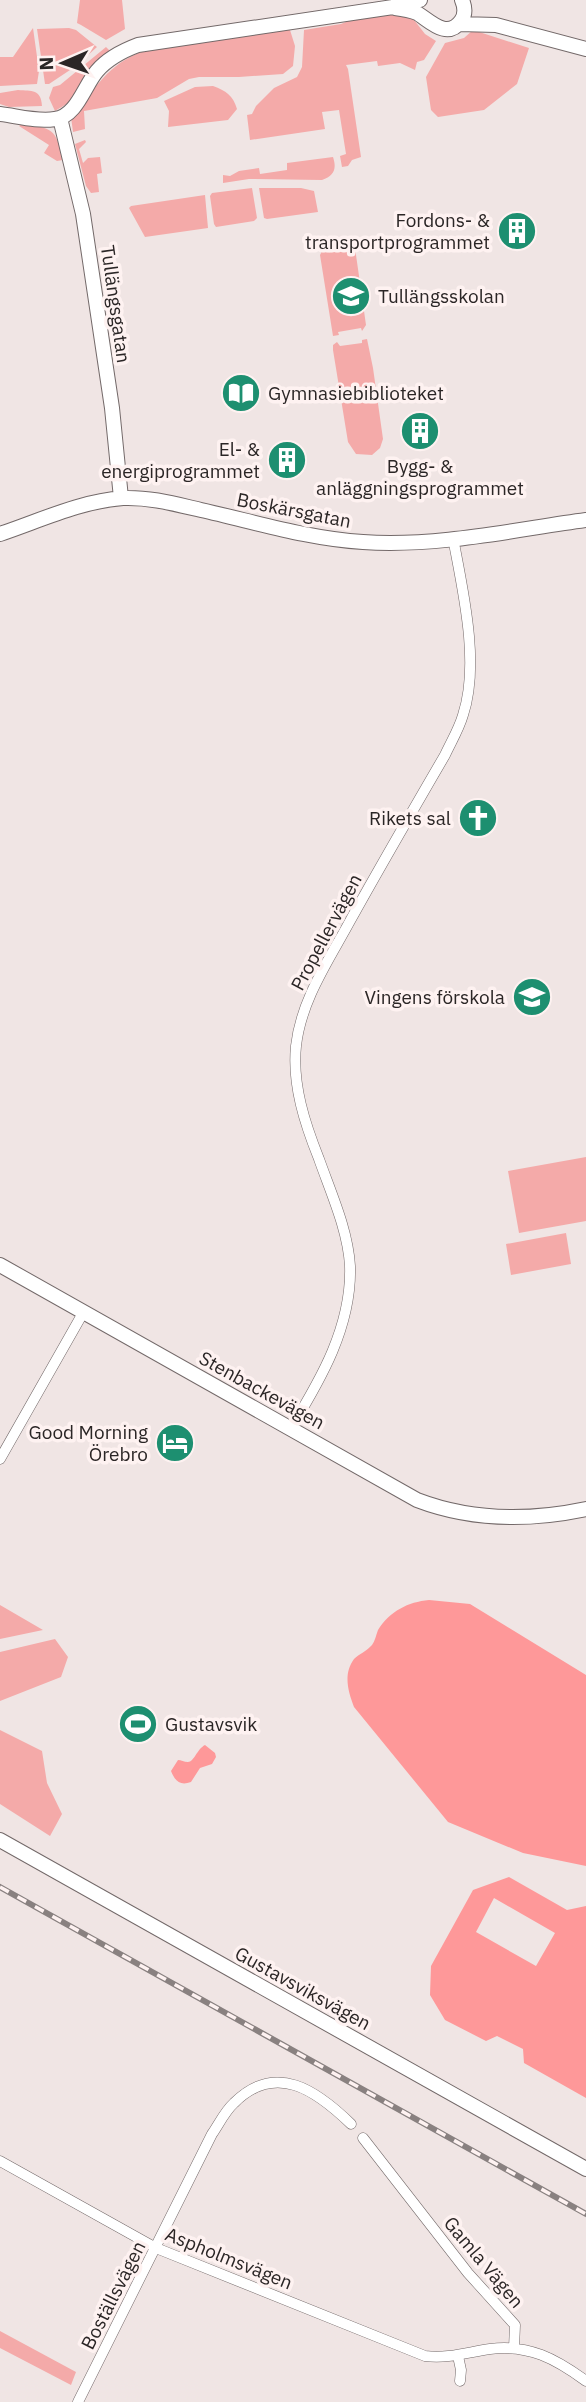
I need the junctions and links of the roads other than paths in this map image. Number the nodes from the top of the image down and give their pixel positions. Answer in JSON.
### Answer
{"nodes":[{"id":1,"x":420,"y":0,"type":"edge"},
{"id":2,"x":429,"y":0,"type":"edge"},
{"id":3,"x":463,"y":3,"type":"edge"},
{"id":4,"x":393,"y":7,"type":"junction"},
{"id":5,"x":432,"y":24,"type":"junction"},
{"id":6,"x":459,"y":24,"type":"junction"},
{"id":7,"x":496,"y":25,"type":"junction"},
{"id":8,"x":586,"y":49,"type":"edge"},
{"id":9,"x":0,"y":114,"type":"edge"},
{"id":10,"x":60,"y":118,"type":"junction"},
{"id":11,"x":121,"y":498,"type":"junction"},
{"id":12,"x":586,"y":520,"type":"edge"},
{"id":13,"x":0,"y":534,"type":"edge"},
{"id":14,"x":453,"y":538,"type":"junction"},
{"id":15,"x":0,"y":1265,"type":"edge"},
{"id":16,"x":83,"y":1313,"type":"junction"},
{"id":17,"x":291,"y":1428,"type":"junction"},
{"id":18,"x":0,"y":1459,"type":"edge"},
{"id":19,"x":586,"y":1509,"type":"edge"},
{"id":20,"x":0,"y":1840,"type":"edge"},
{"id":21,"x":351,"y":2124,"type":"dead end"},
{"id":22,"x":363,"y":2138,"type":"dead end"},
{"id":23,"x":0,"y":2161,"type":"edge"},
{"id":24,"x":586,"y":2169,"type":"edge"},
{"id":25,"x":156,"y":2248,"type":"junction"},
{"id":26,"x":514,"y":2348,"type":"junction"},
{"id":27,"x":458,"y":2356,"type":"junction"},
{"id":28,"x":460,"y":2381,"type":"dead end"},
{"id":29,"x":586,"y":2381,"type":"edge"},
{"id":30,"x":78,"y":2402,"type":"edge"}],
"edges":[{"from":1,"to":4,"type":"street"},
{"from":2,"to":5,"type":"street"},
{"from":3,"to":6,"type":"street"},
{"from":3,"to":7,"type":"street"},
{"from":4,"to":5,"type":"street"},
{"from":4,"to":10,"type":"street"},
{"from":5,"to":6,"type":"street"},
{"from":6,"to":7,"type":"street"},
{"from":7,"to":8,"type":"street"},
{"from":9,"to":10,"type":"street"},
{"from":10,"to":11,"type":"street","name":"Tullängsgatan"},
{"from":11,"to":13,"type":"street","name":"Boskärsgatan"},
{"from":11,"to":14,"type":"street","name":"Boskärsgatan"},
{"from":12,"to":14,"type":"street","name":"Boskärsgatan"},
{"from":14,"to":17,"type":"street","name":"Propellervägen"},
{"from":15,"to":16,"type":"street","name":"Stenbackevägen"},
{"from":16,"to":17,"type":"street","name":"Stenbackevägen"},
{"from":16,"to":18,"type":"street"},
{"from":17,"to":19,"type":"street","name":"Stenbackevägen"},
{"from":20,"to":24,"type":"street","name":"Gustavsviksvägen"},
{"from":21,"to":25,"type":"street","name":"Boställsvägen"},
{"from":22,"to":26,"type":"street","name":"Gamla Vägen"},
{"from":23,"to":25,"type":"street","name":"Aspholmsvägen"},
{"from":25,"to":27,"type":"street","name":"Aspholmsvägen"},
{"from":25,"to":30,"type":"street","name":"Boställsvägen"},
{"from":26,"to":27,"type":"street","name":"Aspholmsvägen"},
{"from":26,"to":29,"type":"street"},
{"from":27,"to":28,"type":"street"}]}
